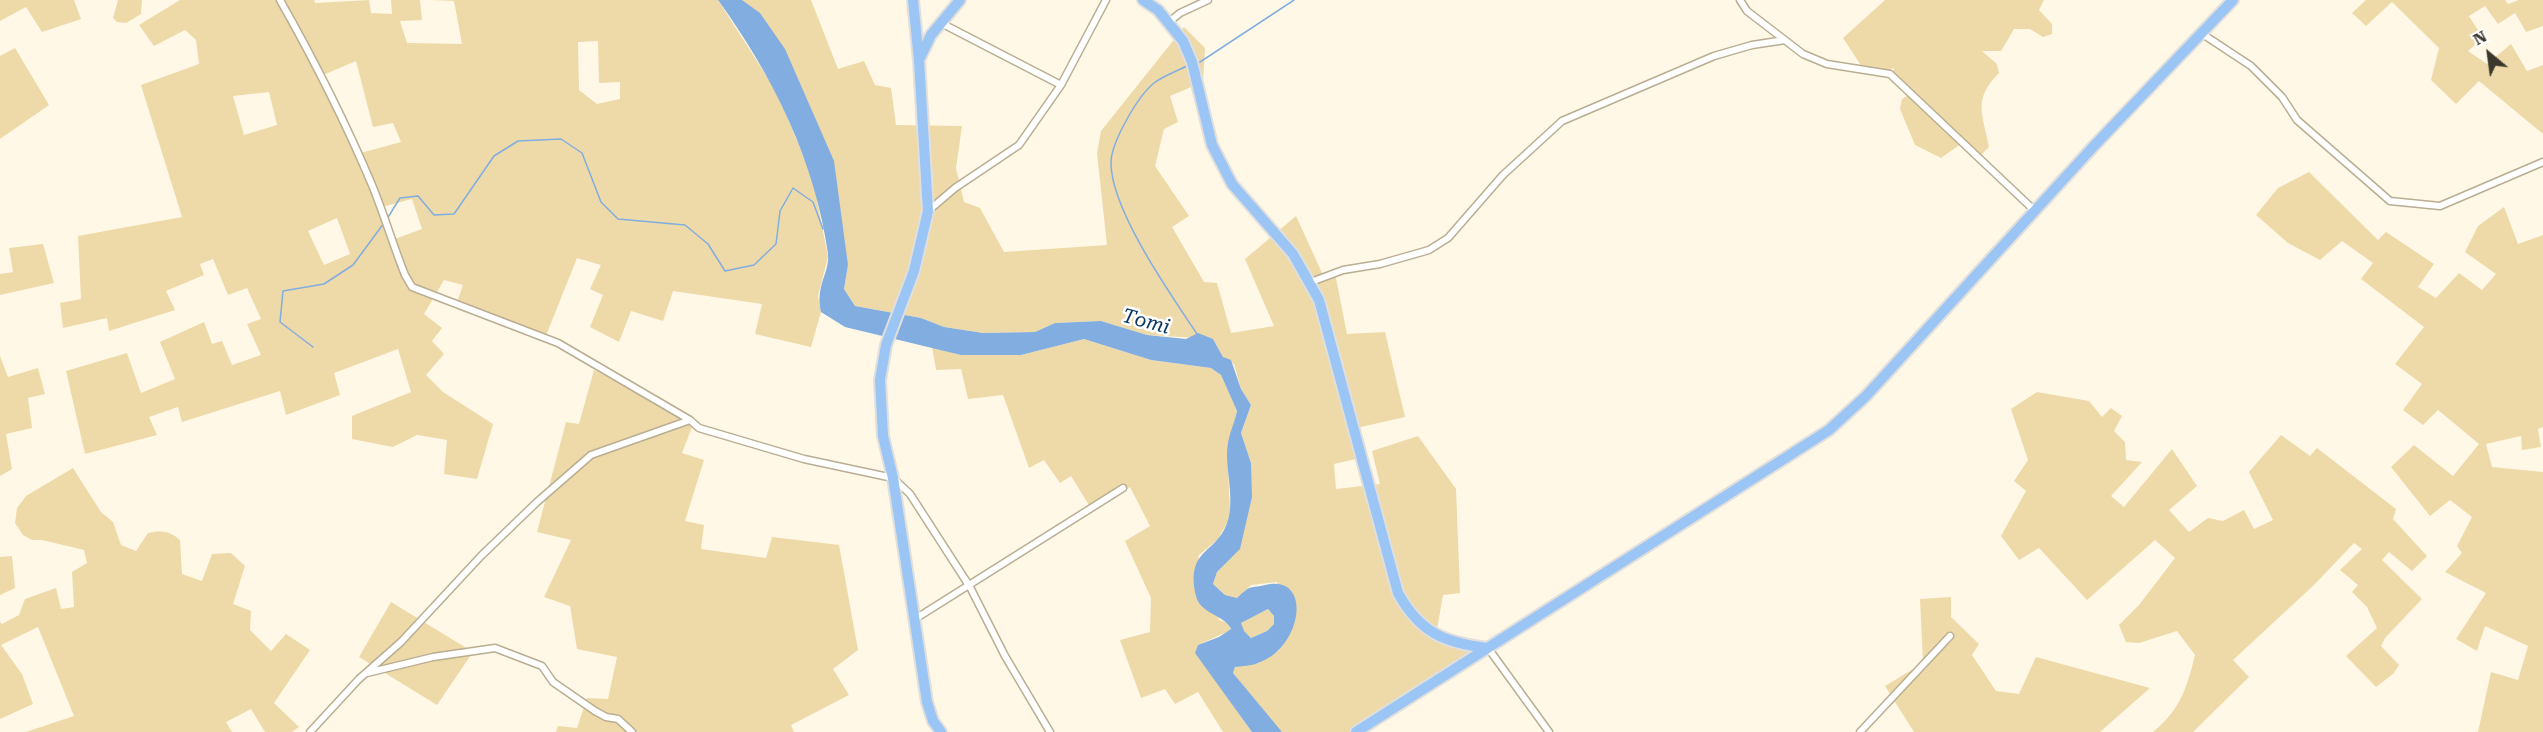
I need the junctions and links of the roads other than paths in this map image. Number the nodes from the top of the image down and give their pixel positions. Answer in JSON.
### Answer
{"nodes":[{"id":1,"x":280,"y":0,"type":"edge"},
{"id":2,"x":913,"y":0,"type":"edge"},
{"id":3,"x":960,"y":0,"type":"edge"},
{"id":4,"x":1106,"y":0,"type":"edge"},
{"id":5,"x":1143,"y":0,"type":"edge"},
{"id":6,"x":1208,"y":0,"type":"edge"},
{"id":7,"x":1740,"y":0,"type":"edge"},
{"id":8,"x":2233,"y":0,"type":"edge"},
{"id":9,"x":1168,"y":22,"type":"junction"},
{"id":10,"x":941,"y":23,"type":"junction"},
{"id":11,"x":2201,"y":33,"type":"junction"},
{"id":12,"x":1785,"y":40,"type":"junction"},
{"id":13,"x":920,"y":61,"type":"junction"},
{"id":14,"x":1060,"y":85,"type":"junction"},
{"id":15,"x":2543,"y":162,"type":"edge"},
{"id":16,"x":927,"y":212,"type":"junction"},
{"id":17,"x":2035,"y":212,"type":"junction"},
{"id":18,"x":1311,"y":282,"type":"junction"},
{"id":19,"x":690,"y":420,"type":"junction"},
{"id":20,"x":893,"y":478,"type":"junction"},
{"id":21,"x":1123,"y":489,"type":"dead end"},
{"id":22,"x":970,"y":587,"type":"junction"},
{"id":23,"x":915,"y":619,"type":"junction"},
{"id":24,"x":1950,"y":636,"type":"dead end"},
{"id":25,"x":1488,"y":648,"type":"junction"},
{"id":26,"x":367,"y":673,"type":"junction"},
{"id":27,"x":310,"y":732,"type":"edge"},
{"id":28,"x":632,"y":732,"type":"edge"},
{"id":29,"x":940,"y":732,"type":"edge"},
{"id":30,"x":1050,"y":732,"type":"edge"},
{"id":31,"x":1356,"y":732,"type":"edge"},
{"id":32,"x":1549,"y":732,"type":"edge"},
{"id":33,"x":1860,"y":732,"type":"edge"}],
"edges":[{"from":1,"to":19,"type":"street"},
{"from":2,"to":13,"type":"main road"},
{"from":3,"to":10,"type":"main road"},
{"from":4,"to":14,"type":"street"},
{"from":5,"to":9,"type":"main road"},
{"from":6,"to":9,"type":"street"},
{"from":7,"to":12,"type":"street"},
{"from":8,"to":11,"type":"main road"},
{"from":9,"to":18,"type":"main road"},
{"from":10,"to":13,"type":"main road"},
{"from":10,"to":14,"type":"street"},
{"from":11,"to":15,"type":"street"},
{"from":11,"to":17,"type":"main road"},
{"from":12,"to":17,"type":"street"},
{"from":12,"to":18,"type":"street"},
{"from":13,"to":16,"type":"main road"},
{"from":14,"to":16,"type":"street"},
{"from":16,"to":20,"type":"main road"},
{"from":17,"to":25,"type":"main road"},
{"from":18,"to":25,"type":"main road"},
{"from":19,"to":20,"type":"street"},
{"from":19,"to":26,"type":"street"},
{"from":20,"to":22,"type":"street"},
{"from":20,"to":23,"type":"main road"},
{"from":21,"to":22,"type":"street"},
{"from":22,"to":23,"type":"street"},
{"from":22,"to":30,"type":"street"},
{"from":23,"to":29,"type":"main road"},
{"from":24,"to":33,"type":"street"},
{"from":25,"to":31,"type":"main road"},
{"from":25,"to":32,"type":"street"},
{"from":26,"to":27,"type":"street"},
{"from":26,"to":28,"type":"street"}]}
